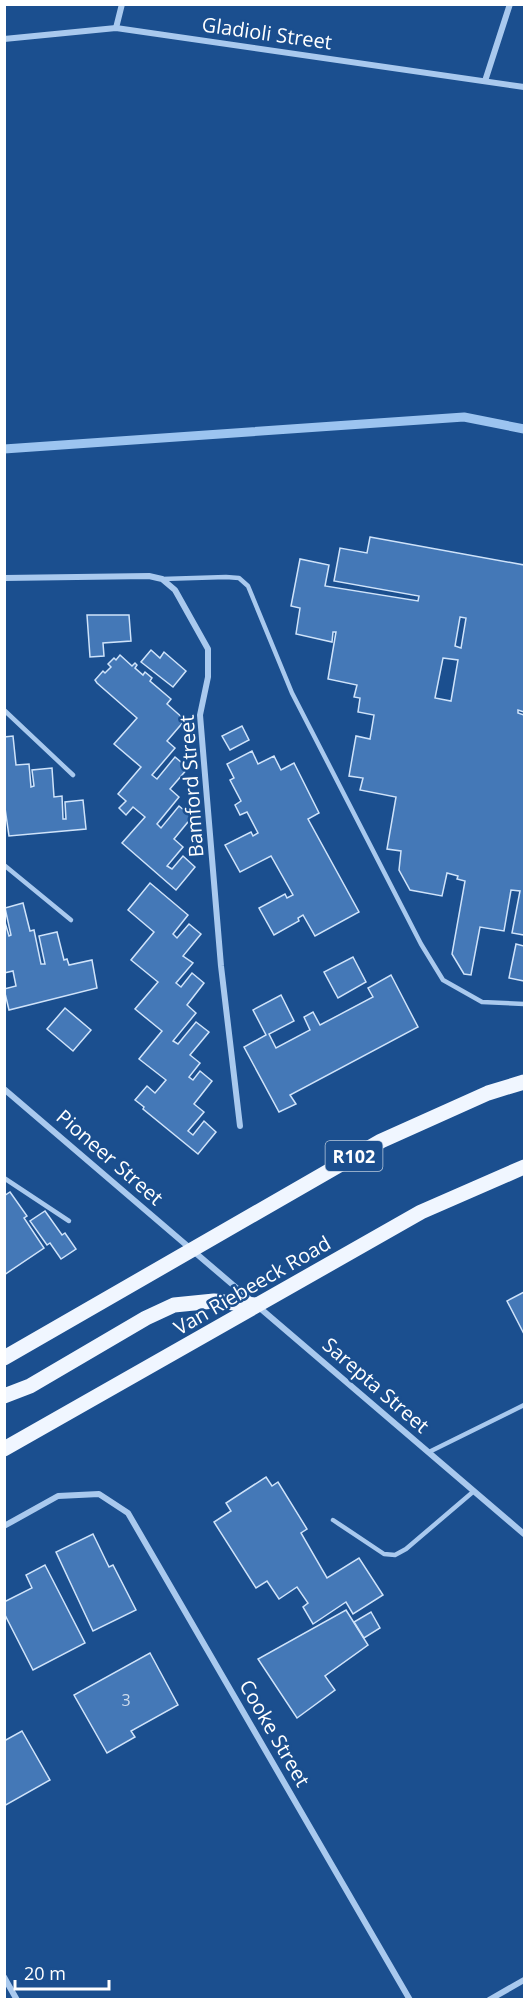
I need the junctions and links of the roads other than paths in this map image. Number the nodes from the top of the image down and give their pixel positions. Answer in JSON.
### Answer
{"nodes":[{"id":1,"x":122,"y":4,"type":"edge"},
{"id":2,"x":510,"y":4,"type":"edge"},
{"id":3,"x":116,"y":28,"type":"junction"},
{"id":4,"x":4,"y":39,"type":"edge"},
{"id":5,"x":485,"y":81,"type":"junction"},
{"id":6,"x":525,"y":87,"type":"edge"},
{"id":7,"x":4,"y":578,"type":"edge"},
{"id":8,"x":162,"y":579,"type":"junction"},
{"id":9,"x":4,"y":710,"type":"edge"},
{"id":10,"x":73,"y":775,"type":"dead end"},
{"id":11,"x":4,"y":865,"type":"edge"},
{"id":12,"x":71,"y":920,"type":"dead end"},
{"id":13,"x":525,"y":1004,"type":"edge"},
{"id":14,"x":525,"y":1082,"type":"edge"},
{"id":15,"x":4,"y":1089,"type":"edge"},
{"id":16,"x":240,"y":1126,"type":"dead end"},
{"id":17,"x":525,"y":1167,"type":"edge"},
{"id":18,"x":4,"y":1178,"type":"edge"},
{"id":19,"x":69,"y":1221,"type":"dead end"},
{"id":20,"x":193,"y":1250,"type":"junction"},
{"id":21,"x":256,"y":1305,"type":"junction"},
{"id":22,"x":4,"y":1358,"type":"edge"},
{"id":23,"x":4,"y":1396,"type":"edge"},
{"id":24,"x":525,"y":1405,"type":"edge"},
{"id":25,"x":4,"y":1449,"type":"edge"},
{"id":26,"x":429,"y":1452,"type":"junction"},
{"id":27,"x":474,"y":1491,"type":"junction"},
{"id":28,"x":333,"y":1520,"type":"dead end"},
{"id":29,"x":4,"y":1526,"type":"edge"},
{"id":30,"x":525,"y":1534,"type":"edge"},
{"id":31,"x":4,"y":1977,"type":"edge"},
{"id":32,"x":525,"y":1980,"type":"edge"},
{"id":33,"x":17,"y":2000,"type":"edge"},
{"id":34,"x":410,"y":2000,"type":"edge"},
{"id":35,"x":489,"y":2000,"type":"edge"}],
"edges":[{"from":1,"to":3,"type":"street"},
{"from":2,"to":5,"type":"street"},
{"from":3,"to":4,"type":"street","name":"Gladioli Street"},
{"from":3,"to":5,"type":"street","name":"Gladioli Street"},
{"from":5,"to":6,"type":"street","name":"Gladioli Street"},
{"from":7,"to":8,"type":"street"},
{"from":8,"to":13,"type":"lane"},
{"from":8,"to":16,"type":"street","name":"Bamford Street"},
{"from":9,"to":10,"type":"lane"},
{"from":11,"to":12,"type":"lane"},
{"from":14,"to":20,"type":"main road","number":"R102"},
{"from":15,"to":20,"type":"street","name":"Pioneer Street"},
{"from":17,"to":21,"type":"main road","name":"Van Riebeeck Road"},
{"from":18,"to":19,"type":"lane"},
{"from":20,"to":21,"type":"street","name":"Pioneer Street"},
{"from":20,"to":22,"type":"main road","number":"R102"},
{"from":21,"to":23,"type":"main road"},
{"from":21,"to":25,"type":"main road","name":"Van Riebeeck Road"},
{"from":21,"to":26,"type":"street","name":"Sarepta Street"},
{"from":24,"to":26,"type":"lane"},
{"from":26,"to":27,"type":"street","name":"Sarepta Street"},
{"from":27,"to":28,"type":"lane"},
{"from":27,"to":30,"type":"street","name":"Sarepta Street"},
{"from":29,"to":34,"type":"street","name":"Cooke Street"},
{"from":31,"to":33,"type":"street"},
{"from":32,"to":35,"type":"street"}]}
